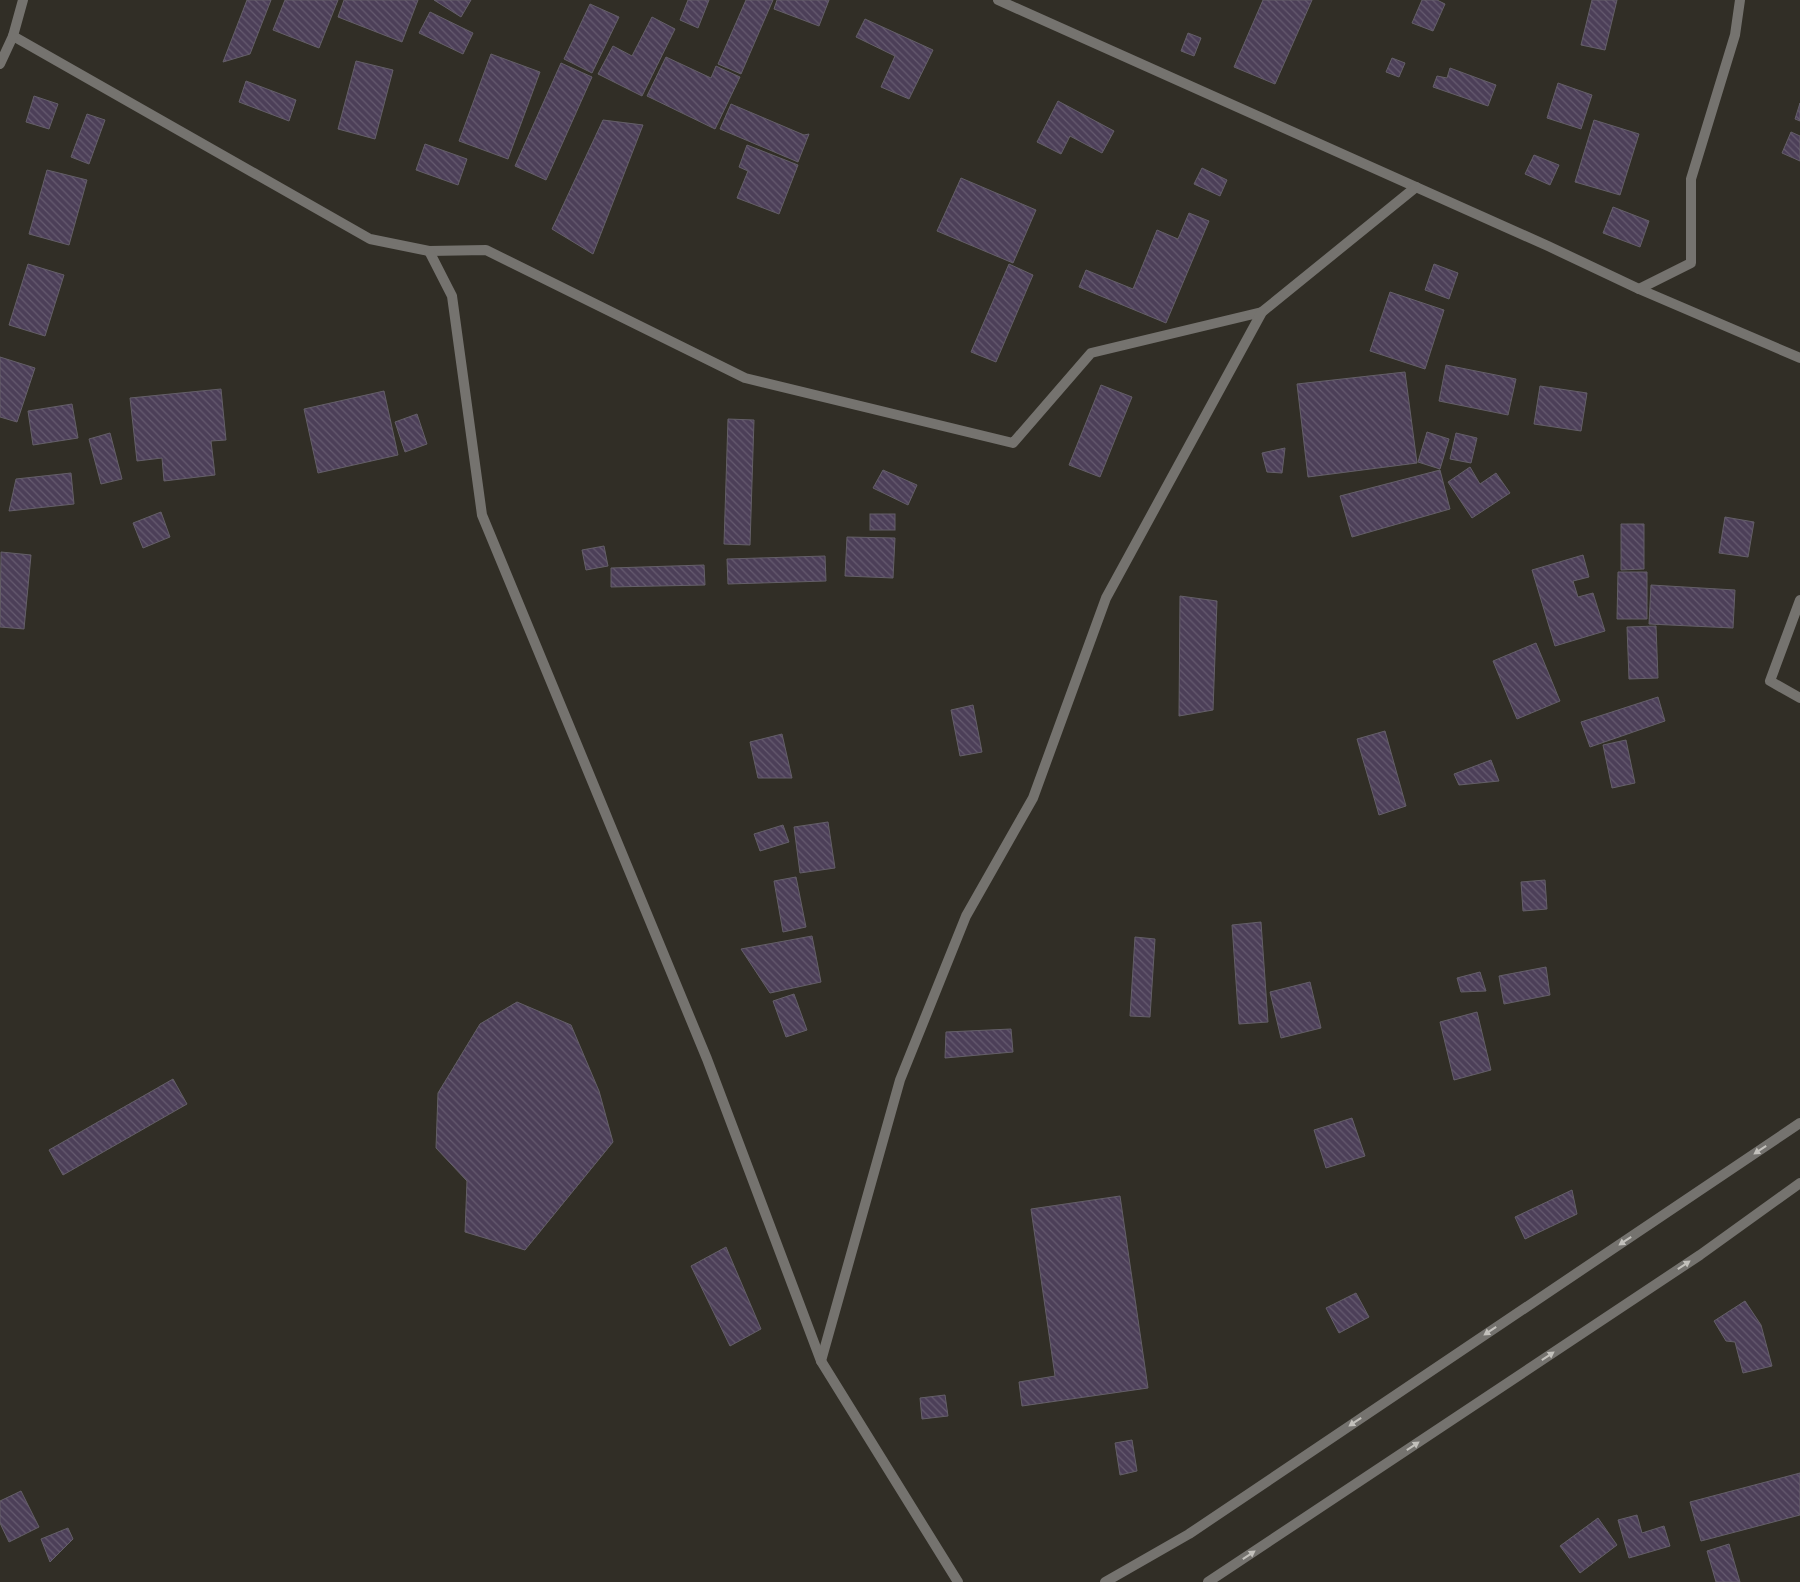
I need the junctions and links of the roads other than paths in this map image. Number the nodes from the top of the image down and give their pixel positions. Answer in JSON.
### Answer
{"nodes":[{"id":1,"x":23,"y":0,"type":"edge"},
{"id":2,"x":998,"y":0,"type":"edge"},
{"id":3,"x":1740,"y":0,"type":"edge"},
{"id":4,"x":13,"y":36,"type":"junction"},
{"id":5,"x":0,"y":64,"type":"edge"},
{"id":6,"x":1416,"y":187,"type":"junction"},
{"id":7,"x":429,"y":251,"type":"junction"},
{"id":8,"x":1639,"y":289,"type":"junction"},
{"id":9,"x":1262,"y":312,"type":"junction"},
{"id":10,"x":1800,"y":358,"type":"edge"},
{"id":11,"x":1800,"y":600,"type":"edge"},
{"id":12,"x":1800,"y":698,"type":"edge"},
{"id":13,"x":1800,"y":1123,"type":"edge"},
{"id":14,"x":1800,"y":1183,"type":"edge"},
{"id":15,"x":821,"y":1361,"type":"junction"},
{"id":16,"x":958,"y":1582,"type":"edge"},
{"id":17,"x":1105,"y":1582,"type":"edge"},
{"id":18,"x":1208,"y":1582,"type":"edge"}],
"edges":[{"from":1,"to":4,"type":"street"},
{"from":2,"to":6,"type":"street"},
{"from":3,"to":8,"type":"street"},
{"from":4,"to":5,"type":"street"},
{"from":4,"to":7,"type":"street"},
{"from":6,"to":8,"type":"street"},
{"from":6,"to":9,"type":"street"},
{"from":7,"to":9,"type":"street"},
{"from":7,"to":15,"type":"street"},
{"from":8,"to":10,"type":"street"},
{"from":9,"to":15,"type":"street"},
{"from":11,"to":12,"type":"street"},
{"from":13,"to":17,"type":"street","one_way":true},
{"from":18,"to":14,"type":"street","one_way":true},
{"from":15,"to":16,"type":"street"}]}
